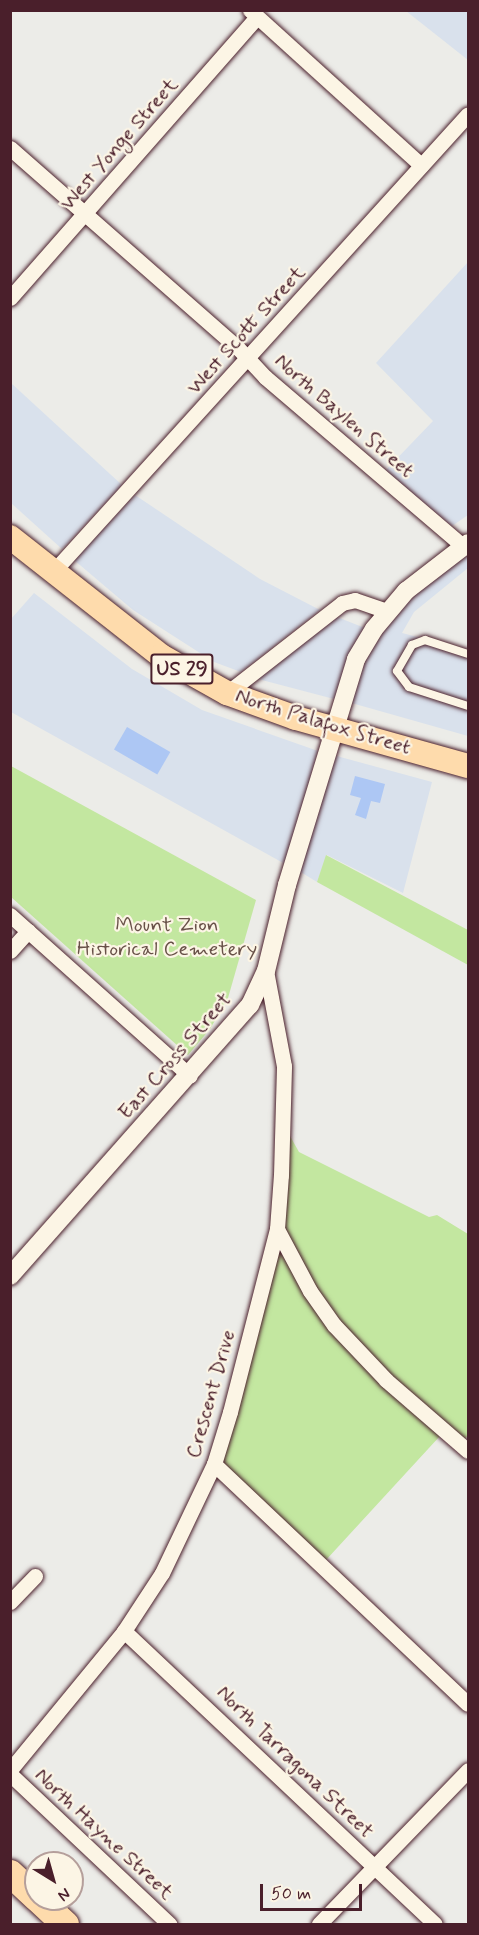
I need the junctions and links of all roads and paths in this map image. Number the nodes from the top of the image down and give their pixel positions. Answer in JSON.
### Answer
{"nodes":[{"id":1,"x":254,"y":14,"type":"edge"},
{"id":2,"x":468,"y":114,"type":"edge"},
{"id":3,"x":10,"y":148,"type":"edge"},
{"id":4,"x":422,"y":165,"type":"junction"},
{"id":5,"x":86,"y":214,"type":"junction"},
{"id":6,"x":10,"y":298,"type":"edge"},
{"id":7,"x":248,"y":360,"type":"junction"},
{"id":8,"x":10,"y":537,"type":"edge"},
{"id":9,"x":466,"y":545,"type":"edge"},
{"id":10,"x":52,"y":573,"type":"junction"},
{"id":11,"x":387,"y":611,"type":"junction"},
{"id":12,"x":468,"y":654,"type":"edge"},
{"id":13,"x":227,"y":693,"type":"junction"},
{"id":14,"x":468,"y":706,"type":"edge"},
{"id":15,"x":333,"y":728,"type":"junction"},
{"id":16,"x":468,"y":766,"type":"edge"},
{"id":17,"x":10,"y":915,"type":"edge"},
{"id":18,"x":28,"y":931,"type":"junction"},
{"id":19,"x":10,"y":951,"type":"edge"},
{"id":20,"x":266,"y":971,"type":"junction"},
{"id":21,"x":190,"y":1076,"type":"junction"},
{"id":22,"x":277,"y":1228,"type":"junction"},
{"id":23,"x":12,"y":1271,"type":"edge"},
{"id":24,"x":468,"y":1449,"type":"edge"},
{"id":25,"x":213,"y":1464,"type":"junction"},
{"id":26,"x":35,"y":1576,"type":"dead end"},
{"id":27,"x":10,"y":1602,"type":"edge"},
{"id":28,"x":124,"y":1631,"type":"junction"},
{"id":29,"x":468,"y":1704,"type":"edge"},
{"id":30,"x":468,"y":1770,"type":"edge"},
{"id":31,"x":10,"y":1772,"type":"edge"},
{"id":32,"x":374,"y":1867,"type":"junction"},
{"id":33,"x":10,"y":1873,"type":"edge"},
{"id":34,"x":24,"y":1886,"type":"edge"},
{"id":35,"x":51,"y":1911,"type":"edge"},
{"id":36,"x":65,"y":1924,"type":"edge"},
{"id":37,"x":169,"y":1924,"type":"edge"},
{"id":38,"x":319,"y":1924,"type":"edge"},
{"id":39,"x":435,"y":1924,"type":"edge"}],
"edges":[{"from":1,"to":4,"type":"street"},
{"from":1,"to":5,"type":"street","name":"West Yonge Street"},
{"from":2,"to":4,"type":"street","name":"West Scott Street"},
{"from":3,"to":5,"type":"street","name":"North Baylen Street"},
{"from":4,"to":7,"type":"street","name":"West Scott Street"},
{"from":5,"to":6,"type":"street","name":"West Yonge Street"},
{"from":5,"to":7,"type":"street","name":"North Baylen Street"},
{"from":7,"to":9,"type":"street","name":"North Baylen Street"},
{"from":7,"to":10,"type":"street","name":"West Scott Street"},
{"from":8,"to":10,"type":"main road","name":"North Palafox Street","number":"US 29"},
{"from":9,"to":11,"type":"street","name":"East Cross Street"},
{"from":10,"to":13,"type":"main road","name":"North Palafox Street","number":"US 29"},
{"from":11,"to":13,"type":"street"},
{"from":11,"to":15,"type":"street","name":"East Cross Street"},
{"from":12,"to":14,"type":"lane"},
{"from":13,"to":15,"type":"main road","name":"North Palafox Street","number":"US 29"},
{"from":15,"to":16,"type":"main road","name":"North Palafox Street","number":"US 29"},
{"from":15,"to":20,"type":"street","name":"East Cross Street"},
{"from":17,"to":18,"type":"street"},
{"from":18,"to":19,"type":"street"},
{"from":18,"to":21,"type":"street"},
{"from":20,"to":21,"type":"street","name":"East Cross Street"},
{"from":20,"to":22,"type":"street","name":"Crescent Drive"},
{"from":21,"to":23,"type":"street","name":"East Cross Street"},
{"from":22,"to":24,"type":"street"},
{"from":22,"to":25,"type":"street","name":"Crescent Drive"},
{"from":25,"to":28,"type":"street","name":"Crescent Drive"},
{"from":25,"to":29,"type":"street"},
{"from":26,"to":27,"type":"street"},
{"from":28,"to":31,"type":"street","name":"Crescent Drive"},
{"from":28,"to":32,"type":"street","name":"North Tarragona Street"},
{"from":30,"to":32,"type":"street"},
{"from":31,"to":37,"type":"street","name":"North Hayne Street"},
{"from":32,"to":38,"type":"street"},
{"from":32,"to":39,"type":"street","name":"North Tarragona Street"},
{"from":33,"to":34,"type":"highway"},
{"from":35,"to":36,"type":"highway"}]}
